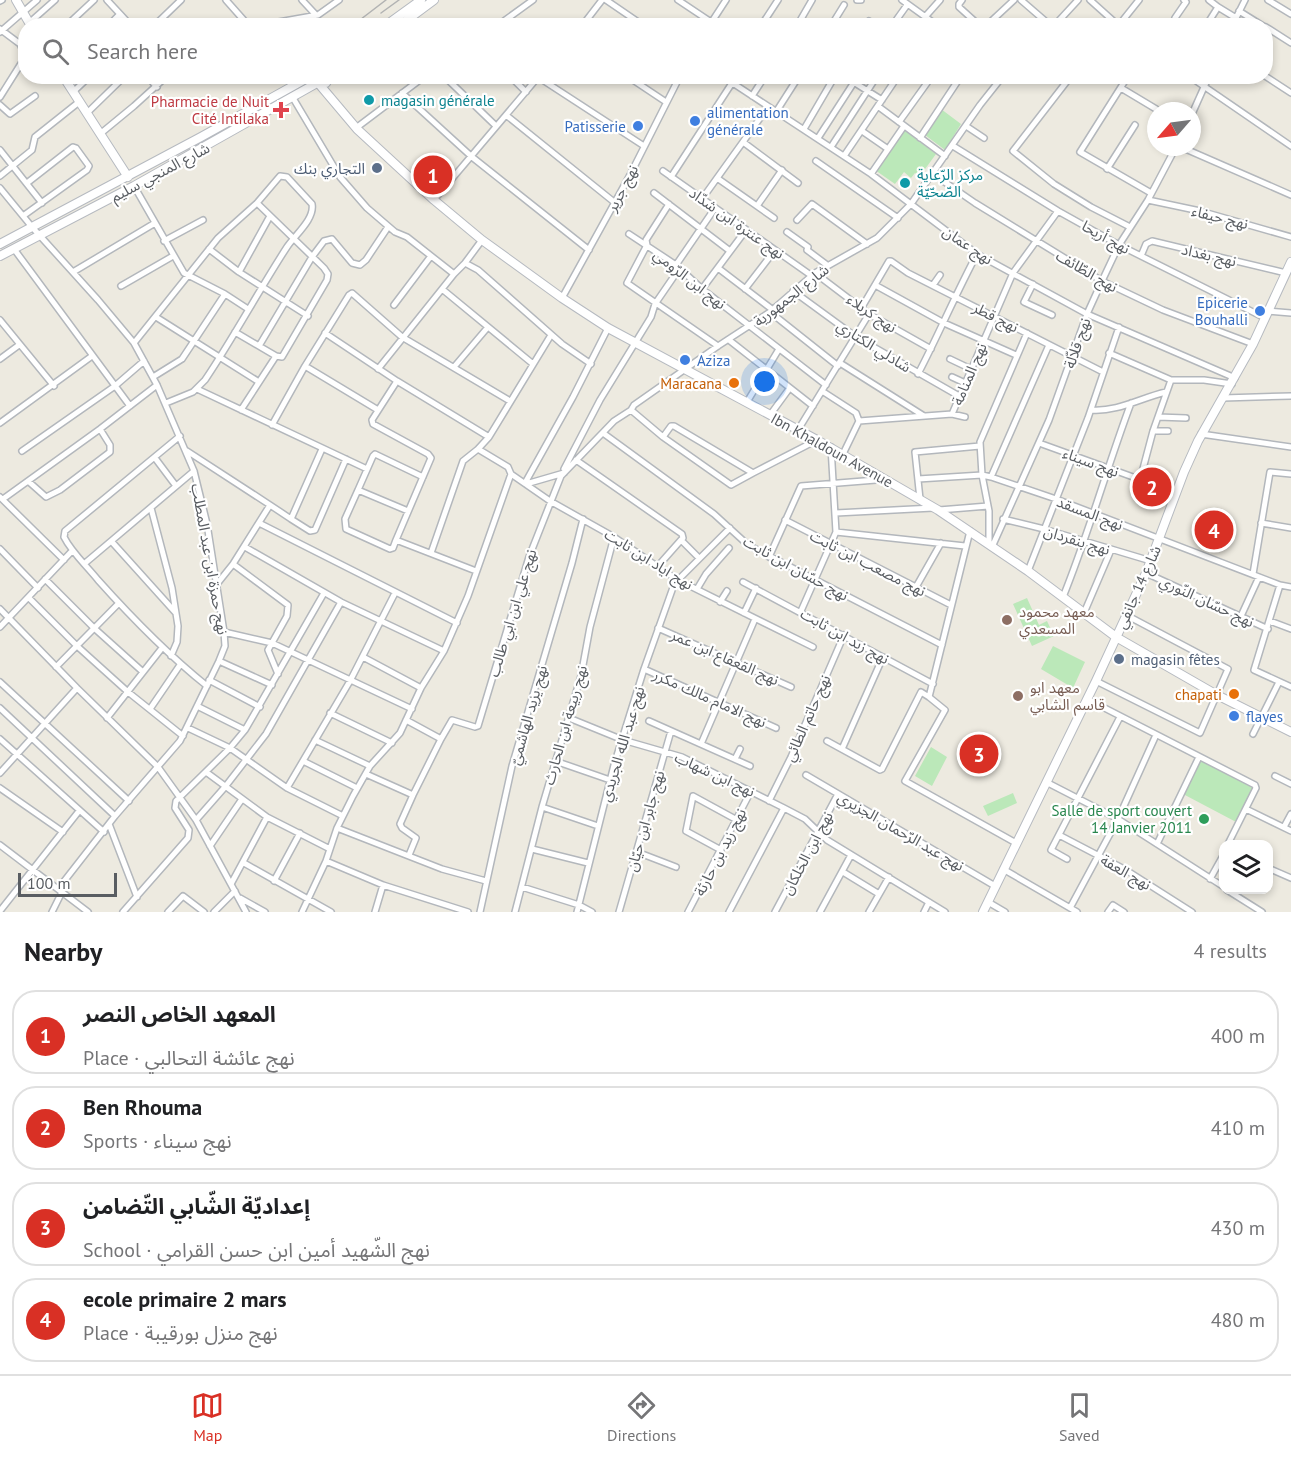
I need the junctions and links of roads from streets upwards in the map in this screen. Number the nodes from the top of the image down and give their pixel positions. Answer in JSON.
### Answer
{"nodes":[{"id":1,"x":16,"y":0,"type":"edge"},
{"id":2,"x":37,"y":0,"type":"edge"},
{"id":3,"x":55,"y":0,"type":"edge"},
{"id":4,"x":94,"y":0,"type":"edge"},
{"id":5,"x":107,"y":0,"type":"edge"},
{"id":6,"x":181,"y":0,"type":"edge"},
{"id":7,"x":226,"y":0,"type":"edge"},
{"id":8,"x":302,"y":0,"type":"edge"},
{"id":9,"x":327,"y":0,"type":"edge"},
{"id":10,"x":339,"y":0,"type":"edge"},
{"id":11,"x":421,"y":0,"type":"edge"},
{"id":12,"x":434,"y":0,"type":"edge"},
{"id":13,"x":533,"y":0,"type":"edge"},
{"id":14,"x":604,"y":0,"type":"edge"},
{"id":15,"x":678,"y":0,"type":"edge"},
{"id":16,"x":726,"y":0,"type":"edge"},
{"id":17,"x":778,"y":0,"type":"edge"},
{"id":18,"x":812,"y":0,"type":"edge"},
{"id":19,"x":902,"y":0,"type":"edge"},
{"id":20,"x":940,"y":0,"type":"edge"},
{"id":21,"x":963,"y":0,"type":"edge"},
{"id":22,"x":1014,"y":0,"type":"edge"},
{"id":23,"x":1021,"y":0,"type":"edge"},
{"id":24,"x":1078,"y":0,"type":"edge"},
{"id":25,"x":1090,"y":0,"type":"edge"},
{"id":26,"x":1139,"y":0,"type":"edge"},
{"id":27,"x":1184,"y":0,"type":"edge"},
{"id":28,"x":1209,"y":0,"type":"edge"},
{"id":29,"x":1245,"y":0,"type":"edge"},
{"id":30,"x":1268,"y":0,"type":"edge"},
{"id":31,"x":844,"y":5,"type":"dead end"},
{"id":32,"x":908,"y":5,"type":"junction"},
{"id":33,"x":332,"y":6,"type":"junction"},
{"id":34,"x":1218,"y":7,"type":"junction"},
{"id":35,"x":1239,"y":11,"type":"junction"},
{"id":36,"x":23,"y":12,"type":"junction"},
{"id":37,"x":120,"y":14,"type":"junction"},
{"id":38,"x":1291,"y":14,"type":"edge"},
{"id":39,"x":315,"y":15,"type":"junction"},
{"id":40,"x":26,"y":18,"type":"edge"},
{"id":41,"x":36,"y":18,"type":"edge"},
{"id":42,"x":75,"y":18,"type":"edge"},
{"id":43,"x":116,"y":18,"type":"edge"},
{"id":44,"x":124,"y":18,"type":"edge"},
{"id":45,"x":161,"y":18,"type":"edge"},
{"id":46,"x":242,"y":18,"type":"edge"},
{"id":47,"x":299,"y":18,"type":"edge"},
{"id":48,"x":396,"y":18,"type":"edge"},
{"id":49,"x":410,"y":18,"type":"edge"},
{"id":50,"x":508,"y":18,"type":"edge"},
{"id":51,"x":589,"y":18,"type":"edge"},
{"id":52,"x":632,"y":18,"type":"edge"},
{"id":53,"x":702,"y":18,"type":"edge"},
{"id":54,"x":714,"y":18,"type":"edge"},
{"id":55,"x":767,"y":18,"type":"edge"},
{"id":56,"x":802,"y":18,"type":"edge"},
{"id":57,"x":836,"y":18,"type":"edge"},
{"id":58,"x":898,"y":18,"type":"edge"},
{"id":59,"x":924,"y":18,"type":"joint"},
{"id":60,"x":971,"y":18,"type":"edge"},
{"id":61,"x":995,"y":18,"type":"edge"},
{"id":62,"x":1043,"y":18,"type":"edge"},
{"id":63,"x":1061,"y":18,"type":"edge"},
{"id":64,"x":1110,"y":18,"type":"edge"},
{"id":65,"x":1122,"y":18,"type":"edge"},
{"id":66,"x":1175,"y":18,"type":"dead end"},
{"id":67,"x":1211,"y":18,"type":"edge"},
{"id":68,"x":1236,"y":18,"type":"joint"},
{"id":69,"x":1251,"y":18,"type":"edge"},
{"id":70,"x":0,"y":30,"type":"edge"},
{"id":71,"x":1273,"y":32,"type":"edge"},
{"id":72,"x":18,"y":43,"type":"edge"},
{"id":73,"x":1291,"y":43,"type":"edge"},
{"id":74,"x":18,"y":67,"type":"edge"},
{"id":75,"x":1273,"y":81,"type":"edge"},
{"id":76,"x":68,"y":84,"type":"edge"},
{"id":77,"x":82,"y":84,"type":"edge"},
{"id":78,"x":117,"y":84,"type":"edge"},
{"id":79,"x":154,"y":84,"type":"edge"},
{"id":80,"x":160,"y":84,"type":"edge"},
{"id":81,"x":307,"y":84,"type":"edge"},
{"id":82,"x":310,"y":84,"type":"edge"},
{"id":83,"x":318,"y":84,"type":"edge"},
{"id":84,"x":331,"y":84,"type":"edge"},
{"id":85,"x":414,"y":84,"type":"edge"},
{"id":86,"x":452,"y":84,"type":"edge"},
{"id":87,"x":518,"y":84,"type":"edge"},
{"id":88,"x":533,"y":84,"type":"edge"},
{"id":89,"x":550,"y":84,"type":"edge"},
{"id":90,"x":639,"y":84,"type":"edge"},
{"id":91,"x":676,"y":84,"type":"edge"},
{"id":92,"x":731,"y":84,"type":"edge"},
{"id":93,"x":734,"y":84,"type":"edge"},
{"id":94,"x":760,"y":84,"type":"edge"},
{"id":95,"x":794,"y":84,"type":"edge"},
{"id":96,"x":830,"y":84,"type":"edge"},
{"id":97,"x":853,"y":84,"type":"edge"},
{"id":98,"x":856,"y":84,"type":"edge"},
{"id":99,"x":873,"y":84,"type":"edge"},
{"id":100,"x":893,"y":84,"type":"edge"},
{"id":101,"x":926,"y":84,"type":"edge"},
{"id":102,"x":956,"y":84,"type":"edge"},
{"id":103,"x":996,"y":84,"type":"edge"},
{"id":104,"x":1065,"y":84,"type":"edge"},
{"id":105,"x":1123,"y":84,"type":"edge"},
{"id":106,"x":1199,"y":84,"type":"edge"},
{"id":107,"x":1206,"y":84,"type":"edge"},
{"id":108,"x":157,"y":87,"type":"junction"},
{"id":109,"x":1121,"y":88,"type":"junction"},
{"id":110,"x":1204,"y":88,"type":"junction"},
{"id":111,"x":868,"y":91,"type":"junction"},
{"id":112,"x":73,"y":92,"type":"junction"},
{"id":113,"x":526,"y":92,"type":"junction"},
{"id":114,"x":402,"y":93,"type":"junction"},
{"id":115,"x":1291,"y":93,"type":"edge"},
{"id":116,"x":35,"y":96,"type":"dead end"},
{"id":117,"x":752,"y":96,"type":"junction"},
{"id":118,"x":0,"y":97,"type":"edge"},
{"id":119,"x":293,"y":98,"type":"junction"},
{"id":120,"x":882,"y":100,"type":"junction"},
{"id":121,"x":79,"y":102,"type":"junction"},
{"id":122,"x":666,"y":102,"type":"junction"},
{"id":123,"x":1198,"y":102,"type":"edge"},
{"id":124,"x":334,"y":103,"type":"junction"},
{"id":125,"x":1147,"y":104,"type":"edge"},
{"id":126,"x":0,"y":105,"type":"edge"},
{"id":127,"x":768,"y":107,"type":"junction"},
{"id":128,"x":879,"y":107,"type":"junction"},
{"id":129,"x":776,"y":112,"type":"junction"},
{"id":130,"x":87,"y":113,"type":"junction"},
{"id":131,"x":506,"y":115,"type":"junction"},
{"id":132,"x":899,"y":122,"type":"junction"},
{"id":133,"x":1136,"y":125,"type":"dead end"},
{"id":134,"x":496,"y":126,"type":"junction"},
{"id":135,"x":904,"y":126,"type":"junction"},
{"id":136,"x":966,"y":126,"type":"junction"},
{"id":137,"x":356,"y":128,"type":"junction"},
{"id":138,"x":804,"y":129,"type":"junction"},
{"id":139,"x":862,"y":131,"type":"junction"},
{"id":140,"x":100,"y":134,"type":"junction"},
{"id":141,"x":818,"y":138,"type":"junction"},
{"id":142,"x":920,"y":138,"type":"junction"},
{"id":143,"x":984,"y":138,"type":"dead end"},
{"id":144,"x":743,"y":142,"type":"junction"},
{"id":145,"x":644,"y":146,"type":"junction"},
{"id":146,"x":953,"y":146,"type":"junction"},
{"id":147,"x":1291,"y":146,"type":"edge"},
{"id":148,"x":831,"y":147,"type":"junction"},
{"id":149,"x":888,"y":149,"type":"junction"},
{"id":150,"x":0,"y":150,"type":"edge"},
{"id":151,"x":844,"y":156,"type":"junction"},
{"id":152,"x":945,"y":156,"type":"junction"},
{"id":153,"x":1173,"y":156,"type":"edge"},
{"id":154,"x":1199,"y":156,"type":"edge"},
{"id":155,"x":472,"y":157,"type":"junction"},
{"id":156,"x":816,"y":161,"type":"dead end"},
{"id":157,"x":12,"y":165,"type":"junction"},
{"id":158,"x":1107,"y":169,"type":"junction"},
{"id":159,"x":782,"y":170,"type":"junction"},
{"id":160,"x":663,"y":171,"type":"dead end"},
{"id":161,"x":871,"y":174,"type":"junction"},
{"id":162,"x":933,"y":174,"type":"junction"},
{"id":163,"x":0,"y":176,"type":"edge"},
{"id":164,"x":128,"y":177,"type":"junction"},
{"id":165,"x":671,"y":177,"type":"junction"},
{"id":166,"x":717,"y":178,"type":"junction"},
{"id":167,"x":27,"y":183,"type":"junction"},
{"id":168,"x":798,"y":183,"type":"dead end"},
{"id":169,"x":134,"y":186,"type":"junction"},
{"id":170,"x":0,"y":188,"type":"edge"},
{"id":171,"x":654,"y":193,"type":"dead end"},
{"id":172,"x":1151,"y":193,"type":"junction"},
{"id":173,"x":1291,"y":195,"type":"edge"},
{"id":174,"x":702,"y":199,"type":"junction"},
{"id":175,"x":434,"y":200,"type":"junction"},
{"id":176,"x":1148,"y":200,"type":"junction"},
{"id":177,"x":614,"y":202,"type":"junction"},
{"id":178,"x":42,"y":203,"type":"junction"},
{"id":179,"x":256,"y":203,"type":"junction"},
{"id":180,"x":669,"y":204,"type":"junction"},
{"id":181,"x":911,"y":204,"type":"junction"},
{"id":182,"x":757,"y":206,"type":"junction"},
{"id":183,"x":716,"y":208,"type":"junction"},
{"id":184,"x":1058,"y":211,"type":"junction"},
{"id":185,"x":23,"y":216,"type":"junction"},
{"id":186,"x":270,"y":216,"type":"junction"},
{"id":187,"x":774,"y":218,"type":"dead end"},
{"id":188,"x":898,"y":218,"type":"junction"},
{"id":189,"x":202,"y":220,"type":"dead end"},
{"id":190,"x":797,"y":220,"type":"dead end"},
{"id":191,"x":155,"y":223,"type":"junction"},
{"id":192,"x":32,"y":227,"type":"junction"},
{"id":193,"x":388,"y":227,"type":"junction"},
{"id":194,"x":1131,"y":227,"type":"junction"},
{"id":195,"x":702,"y":228,"type":"junction"},
{"id":196,"x":746,"y":230,"type":"junction"},
{"id":197,"x":787,"y":232,"type":"dead end"},
{"id":198,"x":629,"y":234,"type":"dead end"},
{"id":199,"x":38,"y":235,"type":"junction"},
{"id":200,"x":1291,"y":237,"type":"edge"},
{"id":201,"x":292,"y":239,"type":"junction"},
{"id":202,"x":482,"y":240,"type":"junction"},
{"id":203,"x":164,"y":241,"type":"junction"},
{"id":204,"x":1036,"y":241,"type":"junction"},
{"id":205,"x":0,"y":244,"type":"edge"},
{"id":206,"x":867,"y":244,"type":"junction"},
{"id":207,"x":647,"y":245,"type":"junction"},
{"id":208,"x":1119,"y":245,"type":"junction"},
{"id":209,"x":14,"y":249,"type":"junction"},
{"id":210,"x":209,"y":249,"type":"junction"},
{"id":211,"x":589,"y":250,"type":"junction"},
{"id":212,"x":775,"y":250,"type":"junction"},
{"id":213,"x":730,"y":251,"type":"junction"},
{"id":214,"x":977,"y":254,"type":"junction"},
{"id":215,"x":0,"y":256,"type":"edge"},
{"id":216,"x":173,"y":256,"type":"junction"},
{"id":217,"x":431,"y":256,"type":"junction"},
{"id":218,"x":1141,"y":256,"type":"junction"},
{"id":219,"x":312,"y":257,"type":"junction"},
{"id":220,"x":1291,"y":262,"type":"edge"},
{"id":221,"x":465,"y":263,"type":"junction"},
{"id":222,"x":827,"y":265,"type":"junction"},
{"id":223,"x":677,"y":267,"type":"junction"},
{"id":224,"x":718,"y":268,"type":"junction"},
{"id":225,"x":73,"y":272,"type":"junction"},
{"id":226,"x":239,"y":272,"type":"junction"},
{"id":227,"x":1012,"y":273,"type":"junction"},
{"id":228,"x":1286,"y":273,"type":"junction"},
{"id":229,"x":454,"y":274,"type":"junction"},
{"id":230,"x":814,"y":274,"type":"junction"},
{"id":231,"x":940,"y":274,"type":"dead end"},
{"id":232,"x":188,"y":276,"type":"junction"},
{"id":233,"x":1102,"y":281,"type":"junction"},
{"id":234,"x":1033,"y":284,"type":"junction"},
{"id":235,"x":875,"y":285,"type":"junction"},
{"id":236,"x":933,"y":285,"type":"junction"},
{"id":237,"x":121,"y":286,"type":"dead end"},
{"id":238,"x":262,"y":286,"type":"junction"},
{"id":239,"x":442,"y":289,"type":"junction"},
{"id":240,"x":702,"y":289,"type":"junction"},
{"id":241,"x":745,"y":289,"type":"junction"},
{"id":242,"x":793,"y":291,"type":"junction"},
{"id":243,"x":225,"y":294,"type":"junction"},
{"id":244,"x":954,"y":296,"type":"junction"},
{"id":245,"x":562,"y":298,"type":"junction"},
{"id":246,"x":284,"y":301,"type":"junction"},
{"id":247,"x":655,"y":304,"type":"junction"},
{"id":248,"x":394,"y":305,"type":"dead end"},
{"id":249,"x":862,"y":307,"type":"junction"},
{"id":250,"x":248,"y":309,"type":"junction"},
{"id":251,"x":771,"y":311,"type":"junction"},
{"id":252,"x":1291,"y":313,"type":"edge"},
{"id":253,"x":870,"y":314,"type":"junction"},
{"id":254,"x":1087,"y":314,"type":"junction"},
{"id":255,"x":1267,"y":314,"type":"junction"},
{"id":256,"x":993,"y":315,"type":"junction"},
{"id":257,"x":1052,"y":315,"type":"dead end"},
{"id":258,"x":308,"y":316,"type":"junction"},
{"id":259,"x":156,"y":317,"type":"junction"},
{"id":260,"x":0,"y":320,"type":"edge"},
{"id":261,"x":944,"y":323,"type":"junction"},
{"id":262,"x":488,"y":327,"type":"junction"},
{"id":263,"x":750,"y":327,"type":"junction"},
{"id":264,"x":1119,"y":327,"type":"junction"},
{"id":265,"x":608,"y":328,"type":"junction"},
{"id":266,"x":235,"y":332,"type":"junction"},
{"id":267,"x":325,"y":333,"type":"junction"},
{"id":268,"x":1027,"y":333,"type":"junction"},
{"id":269,"x":551,"y":335,"type":"junction"},
{"id":270,"x":402,"y":337,"type":"junction"},
{"id":271,"x":856,"y":337,"type":"junction"},
{"id":272,"x":729,"y":339,"type":"junction"},
{"id":273,"x":984,"y":340,"type":"junction"},
{"id":274,"x":134,"y":343,"type":"junction"},
{"id":275,"x":194,"y":343,"type":"junction"},
{"id":276,"x":636,"y":343,"type":"junction"},
{"id":277,"x":1253,"y":344,"type":"junction"},
{"id":278,"x":19,"y":345,"type":"junction"},
{"id":279,"x":1049,"y":345,"type":"junction"},
{"id":280,"x":259,"y":346,"type":"junction"},
{"id":281,"x":718,"y":346,"type":"junction"},
{"id":282,"x":779,"y":349,"type":"junction"},
{"id":283,"x":931,"y":349,"type":"junction"},
{"id":284,"x":1109,"y":353,"type":"junction"},
{"id":285,"x":1016,"y":355,"type":"junction"},
{"id":286,"x":92,"y":356,"type":"junction"},
{"id":287,"x":276,"y":356,"type":"junction"},
{"id":288,"x":1071,"y":357,"type":"junction"},
{"id":289,"x":0,"y":359,"type":"edge"},
{"id":290,"x":219,"y":359,"type":"junction"},
{"id":291,"x":950,"y":359,"type":"dead end"},
{"id":292,"x":144,"y":361,"type":"junction"},
{"id":293,"x":532,"y":364,"type":"junction"},
{"id":294,"x":591,"y":364,"type":"junction"},
{"id":295,"x":839,"y":364,"type":"junction"},
{"id":296,"x":305,"y":366,"type":"junction"},
{"id":297,"x":454,"y":367,"type":"junction"},
{"id":298,"x":378,"y":369,"type":"junction"},
{"id":299,"x":686,"y":369,"type":"junction"},
{"id":300,"x":766,"y":369,"type":"junction"},
{"id":301,"x":971,"y":369,"type":"junction"},
{"id":302,"x":1103,"y":372,"type":"junction"},
{"id":303,"x":918,"y":374,"type":"junction"},
{"id":304,"x":153,"y":377,"type":"junction"},
{"id":305,"x":952,"y":377,"type":"dead end"},
{"id":306,"x":1171,"y":380,"type":"junction"},
{"id":307,"x":397,"y":381,"type":"junction"},
{"id":308,"x":1233,"y":381,"type":"junction"},
{"id":309,"x":259,"y":382,"type":"junction"},
{"id":310,"x":965,"y":383,"type":"junction"},
{"id":311,"x":157,"y":385,"type":"junction"},
{"id":312,"x":826,"y":385,"type":"junction"},
{"id":313,"x":54,"y":386,"type":"junction"},
{"id":314,"x":115,"y":386,"type":"junction"},
{"id":315,"x":789,"y":388,"type":"junction"},
{"id":316,"x":197,"y":389,"type":"junction"},
{"id":317,"x":822,"y":391,"type":"junction"},
{"id":318,"x":1166,"y":393,"type":"junction"},
{"id":319,"x":959,"y":396,"type":"junction"},
{"id":320,"x":1291,"y":396,"type":"edge"},
{"id":321,"x":1223,"y":398,"type":"junction"},
{"id":322,"x":510,"y":401,"type":"junction"},
{"id":323,"x":747,"y":402,"type":"junction"},
{"id":324,"x":166,"y":403,"type":"junction"},
{"id":325,"x":1131,"y":403,"type":"junction"},
{"id":326,"x":130,"y":406,"type":"junction"},
{"id":327,"x":813,"y":406,"type":"junction"},
{"id":328,"x":241,"y":410,"type":"junction"},
{"id":329,"x":378,"y":410,"type":"junction"},
{"id":330,"x":631,"y":410,"type":"junction"},
{"id":331,"x":1091,"y":410,"type":"junction"},
{"id":332,"x":952,"y":414,"type":"junction"},
{"id":333,"x":770,"y":415,"type":"junction"},
{"id":334,"x":924,"y":416,"type":"junction"},
{"id":335,"x":965,"y":417,"type":"dead end"},
{"id":336,"x":1158,"y":417,"type":"junction"},
{"id":337,"x":1186,"y":418,"type":"dead end"},
{"id":338,"x":859,"y":421,"type":"junction"},
{"id":339,"x":0,"y":423,"type":"edge"},
{"id":340,"x":272,"y":426,"type":"junction"},
{"id":341,"x":100,"y":429,"type":"junction"},
{"id":342,"x":798,"y":430,"type":"junction"},
{"id":343,"x":1154,"y":431,"type":"junction"},
{"id":344,"x":1168,"y":431,"type":"dead end"},
{"id":345,"x":603,"y":433,"type":"junction"},
{"id":346,"x":1201,"y":434,"type":"junction"},
{"id":347,"x":180,"y":436,"type":"junction"},
{"id":348,"x":489,"y":437,"type":"junction"},
{"id":349,"x":663,"y":437,"type":"junction"},
{"id":350,"x":817,"y":440,"type":"junction"},
{"id":351,"x":1039,"y":443,"type":"junction"},
{"id":352,"x":980,"y":446,"type":"junction"},
{"id":353,"x":831,"y":447,"type":"junction"},
{"id":354,"x":1291,"y":447,"type":"edge"},
{"id":355,"x":322,"y":449,"type":"junction"},
{"id":356,"x":478,"y":449,"type":"junction"},
{"id":357,"x":22,"y":450,"type":"dead end"},
{"id":358,"x":186,"y":450,"type":"junction"},
{"id":359,"x":843,"y":454,"type":"junction"},
{"id":360,"x":1072,"y":455,"type":"junction"},
{"id":361,"x":155,"y":458,"type":"junction"},
{"id":362,"x":346,"y":459,"type":"junction"},
{"id":363,"x":576,"y":460,"type":"junction"},
{"id":364,"x":1107,"y":468,"type":"junction"},
{"id":365,"x":367,"y":469,"type":"junction"},
{"id":366,"x":194,"y":471,"type":"junction"},
{"id":367,"x":753,"y":473,"type":"junction"},
{"id":368,"x":511,"y":474,"type":"junction"},
{"id":369,"x":562,"y":474,"type":"junction"},
{"id":370,"x":1291,"y":474,"type":"edge"},
{"id":371,"x":982,"y":475,"type":"junction"},
{"id":372,"x":423,"y":477,"type":"junction"},
{"id":373,"x":991,"y":477,"type":"junction"},
{"id":374,"x":918,"y":479,"type":"junction"},
{"id":375,"x":876,"y":480,"type":"dead end"},
{"id":376,"x":1140,"y":480,"type":"junction"},
{"id":377,"x":28,"y":481,"type":"junction"},
{"id":378,"x":525,"y":484,"type":"junction"},
{"id":379,"x":833,"y":484,"type":"junction"},
{"id":380,"x":176,"y":486,"type":"junction"},
{"id":381,"x":1019,"y":486,"type":"junction"},
{"id":382,"x":358,"y":490,"type":"junction"},
{"id":383,"x":1177,"y":491,"type":"junction"},
{"id":384,"x":1,"y":498,"type":"edge"},
{"id":385,"x":1056,"y":499,"type":"junction"},
{"id":386,"x":550,"y":501,"type":"junction"},
{"id":387,"x":921,"y":501,"type":"junction"},
{"id":388,"x":270,"y":506,"type":"junction"},
{"id":389,"x":988,"y":506,"type":"junction"},
{"id":390,"x":151,"y":508,"type":"junction"},
{"id":391,"x":936,"y":509,"type":"junction"},
{"id":392,"x":408,"y":511,"type":"junction"},
{"id":393,"x":836,"y":513,"type":"junction"},
{"id":394,"x":1092,"y":514,"type":"junction"},
{"id":395,"x":291,"y":519,"type":"junction"},
{"id":396,"x":583,"y":519,"type":"junction"},
{"id":397,"x":1003,"y":519,"type":"junction"},
{"id":398,"x":785,"y":520,"type":"junction"},
{"id":399,"x":259,"y":523,"type":"junction"},
{"id":400,"x":1261,"y":523,"type":"junction"},
{"id":401,"x":730,"y":528,"type":"junction"},
{"id":402,"x":1291,"y":528,"type":"edge"},
{"id":403,"x":1044,"y":529,"type":"junction"},
{"id":404,"x":970,"y":530,"type":"junction"},
{"id":405,"x":836,"y":532,"type":"junction"},
{"id":406,"x":614,"y":537,"type":"junction"},
{"id":407,"x":396,"y":540,"type":"junction"},
{"id":408,"x":681,"y":540,"type":"junction"},
{"id":409,"x":1160,"y":540,"type":"junction"},
{"id":410,"x":1085,"y":541,"type":"junction"},
{"id":411,"x":112,"y":542,"type":"junction"},
{"id":412,"x":830,"y":543,"type":"junction"},
{"id":413,"x":941,"y":543,"type":"junction"},
{"id":414,"x":991,"y":545,"type":"junction"},
{"id":415,"x":964,"y":546,"type":"junction"},
{"id":416,"x":245,"y":547,"type":"junction"},
{"id":417,"x":729,"y":548,"type":"dead end"},
{"id":418,"x":0,"y":549,"type":"edge"},
{"id":419,"x":72,"y":550,"type":"junction"},
{"id":420,"x":1111,"y":550,"type":"junction"},
{"id":421,"x":431,"y":553,"type":"junction"},
{"id":422,"x":769,"y":556,"type":"junction"},
{"id":423,"x":699,"y":558,"type":"junction"},
{"id":424,"x":64,"y":560,"type":"junction"},
{"id":425,"x":1151,"y":561,"type":"junction"},
{"id":426,"x":84,"y":564,"type":"junction"},
{"id":427,"x":233,"y":564,"type":"junction"},
{"id":428,"x":658,"y":566,"type":"junction"},
{"id":429,"x":476,"y":571,"type":"junction"},
{"id":430,"x":1028,"y":572,"type":"junction"},
{"id":431,"x":1146,"y":573,"type":"junction"},
{"id":432,"x":1256,"y":576,"type":"junction"},
{"id":433,"x":45,"y":579,"type":"junction"},
{"id":434,"x":677,"y":579,"type":"junction"},
{"id":435,"x":814,"y":580,"type":"junction"},
{"id":436,"x":743,"y":582,"type":"dead end"},
{"id":437,"x":217,"y":584,"type":"junction"},
{"id":438,"x":1280,"y":585,"type":"junction"},
{"id":439,"x":916,"y":587,"type":"junction"},
{"id":440,"x":1291,"y":587,"type":"edge"},
{"id":441,"x":38,"y":588,"type":"junction"},
{"id":442,"x":756,"y":588,"type":"junction"},
{"id":443,"x":697,"y":589,"type":"junction"},
{"id":444,"x":727,"y":591,"type":"dead end"},
{"id":445,"x":324,"y":592,"type":"junction"},
{"id":446,"x":395,"y":593,"type":"junction"},
{"id":447,"x":1063,"y":597,"type":"junction"},
{"id":448,"x":29,"y":598,"type":"junction"},
{"id":449,"x":341,"y":602,"type":"junction"},
{"id":450,"x":720,"y":602,"type":"junction"},
{"id":451,"x":118,"y":603,"type":"junction"},
{"id":452,"x":951,"y":605,"type":"junction"},
{"id":453,"x":0,"y":609,"type":"edge"},
{"id":454,"x":801,"y":611,"type":"junction"},
{"id":455,"x":176,"y":612,"type":"junction"},
{"id":456,"x":744,"y":613,"type":"junction"},
{"id":457,"x":1084,"y":613,"type":"junction"},
{"id":458,"x":1126,"y":615,"type":"junction"},
{"id":459,"x":1241,"y":616,"type":"junction"},
{"id":460,"x":9,"y":618,"type":"junction"},
{"id":461,"x":755,"y":619,"type":"junction"},
{"id":462,"x":381,"y":620,"type":"junction"},
{"id":463,"x":1270,"y":621,"type":"junction"},
{"id":464,"x":457,"y":623,"type":"junction"},
{"id":465,"x":0,"y":627,"type":"edge"},
{"id":466,"x":94,"y":628,"type":"junction"},
{"id":467,"x":658,"y":628,"type":"junction"},
{"id":468,"x":1268,"y":629,"type":"junction"},
{"id":469,"x":1291,"y":629,"type":"edge"},
{"id":470,"x":224,"y":632,"type":"junction"},
{"id":471,"x":844,"y":635,"type":"junction"},
{"id":472,"x":1116,"y":637,"type":"junction"},
{"id":473,"x":272,"y":643,"type":"junction"},
{"id":474,"x":942,"y":645,"type":"junction"},
{"id":475,"x":77,"y":646,"type":"junction"},
{"id":476,"x":813,"y":646,"type":"dead end"},
{"id":477,"x":162,"y":648,"type":"junction"},
{"id":478,"x":444,"y":651,"type":"junction"},
{"id":479,"x":291,"y":652,"type":"junction"},
{"id":480,"x":171,"y":656,"type":"junction"},
{"id":481,"x":363,"y":657,"type":"junction"},
{"id":482,"x":884,"y":657,"type":"junction"},
{"id":483,"x":308,"y":660,"type":"junction"},
{"id":484,"x":219,"y":662,"type":"junction"},
{"id":485,"x":736,"y":663,"type":"junction"},
{"id":486,"x":180,"y":665,"type":"junction"},
{"id":487,"x":56,"y":667,"type":"junction"},
{"id":488,"x":644,"y":669,"type":"junction"},
{"id":489,"x":143,"y":672,"type":"junction"},
{"id":490,"x":278,"y":674,"type":"junction"},
{"id":491,"x":350,"y":681,"type":"junction"},
{"id":492,"x":1096,"y":681,"type":"junction"},
{"id":493,"x":0,"y":682,"type":"edge"},
{"id":494,"x":1279,"y":682,"type":"junction"},
{"id":495,"x":208,"y":683,"type":"junction"},
{"id":496,"x":933,"y":684,"type":"junction"},
{"id":497,"x":272,"y":685,"type":"junction"},
{"id":498,"x":421,"y":687,"type":"junction"},
{"id":499,"x":791,"y":687,"type":"dead end"},
{"id":500,"x":1291,"y":687,"type":"edge"},
{"id":501,"x":77,"y":688,"type":"junction"},
{"id":502,"x":128,"y":692,"type":"junction"},
{"id":503,"x":1217,"y":695,"type":"junction"},
{"id":504,"x":929,"y":697,"type":"junction"},
{"id":505,"x":1087,"y":699,"type":"junction"},
{"id":506,"x":718,"y":703,"type":"junction"},
{"id":507,"x":197,"y":706,"type":"junction"},
{"id":508,"x":260,"y":707,"type":"junction"},
{"id":509,"x":0,"y":708,"type":"edge"},
{"id":510,"x":150,"y":709,"type":"junction"},
{"id":511,"x":412,"y":709,"type":"junction"},
{"id":512,"x":330,"y":713,"type":"junction"},
{"id":513,"x":1120,"y":717,"type":"junction"},
{"id":514,"x":1262,"y":717,"type":"junction"},
{"id":515,"x":107,"y":718,"type":"junction"},
{"id":516,"x":569,"y":718,"type":"junction"},
{"id":517,"x":406,"y":720,"type":"junction"},
{"id":518,"x":650,"y":721,"type":"dead end"},
{"id":519,"x":45,"y":725,"type":"junction"},
{"id":520,"x":188,"y":728,"type":"junction"},
{"id":521,"x":776,"y":728,"type":"dead end"},
{"id":522,"x":245,"y":730,"type":"junction"},
{"id":523,"x":671,"y":730,"type":"junction"},
{"id":524,"x":1291,"y":732,"type":"edge"},
{"id":525,"x":1254,"y":734,"type":"dead end"},
{"id":526,"x":1156,"y":735,"type":"junction"},
{"id":527,"x":183,"y":736,"type":"junction"},
{"id":528,"x":32,"y":738,"type":"junction"},
{"id":529,"x":0,"y":739,"type":"edge"},
{"id":530,"x":441,"y":739,"type":"junction"},
{"id":531,"x":315,"y":740,"type":"junction"},
{"id":532,"x":623,"y":740,"type":"junction"},
{"id":533,"x":827,"y":741,"type":"dead end"},
{"id":534,"x":392,"y":743,"type":"junction"},
{"id":535,"x":701,"y":744,"type":"junction"},
{"id":536,"x":230,"y":748,"type":"junction"},
{"id":537,"x":842,"y":749,"type":"junction"},
{"id":538,"x":740,"y":750,"type":"dead end"},
{"id":539,"x":665,"y":752,"type":"junction"},
{"id":540,"x":16,"y":755,"type":"junction"},
{"id":541,"x":1199,"y":757,"type":"junction"},
{"id":542,"x":735,"y":759,"type":"junction"},
{"id":543,"x":246,"y":760,"type":"junction"},
{"id":544,"x":303,"y":761,"type":"junction"},
{"id":545,"x":555,"y":761,"type":"junction"},
{"id":546,"x":370,"y":766,"type":"junction"},
{"id":547,"x":750,"y":766,"type":"dead end"},
{"id":548,"x":159,"y":767,"type":"junction"},
{"id":549,"x":206,"y":772,"type":"junction"},
{"id":550,"x":0,"y":773,"type":"edge"},
{"id":551,"x":366,"y":774,"type":"junction"},
{"id":552,"x":806,"y":776,"type":"dead end"},
{"id":553,"x":1275,"y":776,"type":"dead end"},
{"id":554,"x":610,"y":780,"type":"junction"},
{"id":555,"x":1046,"y":782,"type":"junction"},
{"id":556,"x":1291,"y":784,"type":"edge"},
{"id":557,"x":225,"y":787,"type":"junction"},
{"id":558,"x":0,"y":788,"type":"edge"},
{"id":559,"x":287,"y":788,"type":"junction"},
{"id":560,"x":357,"y":788,"type":"junction"},
{"id":561,"x":751,"y":791,"type":"junction"},
{"id":562,"x":838,"y":794,"type":"junction"},
{"id":563,"x":413,"y":795,"type":"junction"},
{"id":564,"x":180,"y":796,"type":"junction"},
{"id":565,"x":1079,"y":798,"type":"junction"},
{"id":566,"x":242,"y":799,"type":"junction"},
{"id":567,"x":129,"y":801,"type":"junction"},
{"id":568,"x":769,"y":801,"type":"junction"},
{"id":569,"x":542,"y":807,"type":"junction"},
{"id":570,"x":784,"y":808,"type":"junction"},
{"id":571,"x":1246,"y":809,"type":"junction"},
{"id":572,"x":80,"y":811,"type":"junction"},
{"id":573,"x":1291,"y":814,"type":"edge"},
{"id":574,"x":115,"y":816,"type":"junction"},
{"id":575,"x":343,"y":816,"type":"junction"},
{"id":576,"x":267,"y":817,"type":"junction"},
{"id":577,"x":1118,"y":819,"type":"junction"},
{"id":578,"x":196,"y":820,"type":"junction"},
{"id":579,"x":737,"y":820,"type":"junction"},
{"id":580,"x":109,"y":824,"type":"junction"},
{"id":581,"x":598,"y":826,"type":"junction"},
{"id":582,"x":1284,"y":827,"type":"junction"},
{"id":583,"x":337,"y":828,"type":"junction"},
{"id":584,"x":1291,"y":831,"type":"edge"},
{"id":585,"x":63,"y":832,"type":"junction"},
{"id":586,"x":104,"y":832,"type":"junction"},
{"id":587,"x":300,"y":833,"type":"junction"},
{"id":588,"x":819,"y":834,"type":"junction"},
{"id":589,"x":1059,"y":835,"type":"junction"},
{"id":590,"x":1230,"y":840,"type":"edge"},
{"id":591,"x":1016,"y":843,"type":"junction"},
{"id":592,"x":1157,"y":844,"type":"junction"},
{"id":593,"x":0,"y":845,"type":"edge"},
{"id":594,"x":210,"y":846,"type":"junction"},
{"id":595,"x":330,"y":849,"type":"junction"},
{"id":596,"x":532,"y":849,"type":"junction"},
{"id":597,"x":721,"y":850,"type":"junction"},
{"id":598,"x":637,"y":852,"type":"junction"},
{"id":599,"x":409,"y":855,"type":"junction"},
{"id":600,"x":851,"y":855,"type":"junction"},
{"id":601,"x":1098,"y":856,"type":"junction"},
{"id":602,"x":1067,"y":859,"type":"dead end"},
{"id":603,"x":326,"y":861,"type":"junction"},
{"id":604,"x":244,"y":863,"type":"junction"},
{"id":605,"x":588,"y":863,"type":"junction"},
{"id":606,"x":1219,"y":863,"type":"edge"},
{"id":607,"x":676,"y":867,"type":"dead end"},
{"id":608,"x":32,"y":869,"type":"junction"},
{"id":609,"x":1003,"y":869,"type":"junction"},
{"id":610,"x":1273,"y":870,"type":"edge"},
{"id":611,"x":843,"y":872,"type":"junction"},
{"id":612,"x":889,"y":878,"type":"junction"},
{"id":613,"x":1291,"y":878,"type":"edge"},
{"id":614,"x":1210,"y":879,"type":"junction"},
{"id":615,"x":274,"y":881,"type":"junction"},
{"id":616,"x":486,"y":881,"type":"junction"},
{"id":617,"x":231,"y":884,"type":"junction"},
{"id":618,"x":1219,"y":884,"type":"edge"},
{"id":619,"x":383,"y":885,"type":"junction"},
{"id":620,"x":995,"y":886,"type":"junction"},
{"id":621,"x":522,"y":887,"type":"junction"},
{"id":622,"x":60,"y":891,"type":"junction"},
{"id":623,"x":235,"y":891,"type":"junction"},
{"id":624,"x":879,"y":894,"type":"junction"},
{"id":625,"x":1234,"y":894,"type":"edge"},
{"id":626,"x":137,"y":897,"type":"junction"},
{"id":627,"x":238,"y":898,"type":"junction"},
{"id":628,"x":308,"y":901,"type":"junction"},
{"id":629,"x":929,"y":902,"type":"junction"},
{"id":630,"x":988,"y":902,"type":"junction"},
{"id":631,"x":579,"y":905,"type":"junction"},
{"id":632,"x":1070,"y":908,"type":"junction"},
{"id":633,"x":0,"y":911,"type":"edge"},
{"id":634,"x":52,"y":912,"type":"edge"},
{"id":635,"x":88,"y":912,"type":"edge"},
{"id":636,"x":123,"y":912,"type":"edge"},
{"id":637,"x":168,"y":912,"type":"edge"},
{"id":638,"x":204,"y":912,"type":"edge"},
{"id":639,"x":214,"y":912,"type":"edge"},
{"id":640,"x":246,"y":912,"type":"edge"},
{"id":641,"x":264,"y":912,"type":"edge"},
{"id":642,"x":302,"y":912,"type":"edge"},
{"id":643,"x":331,"y":912,"type":"edge"},
{"id":644,"x":375,"y":912,"type":"edge"},
{"id":645,"x":468,"y":912,"type":"edge"},
{"id":646,"x":480,"y":912,"type":"edge"},
{"id":647,"x":515,"y":912,"type":"edge"},
{"id":648,"x":577,"y":912,"type":"edge"},
{"id":649,"x":592,"y":912,"type":"edge"},
{"id":650,"x":619,"y":912,"type":"edge"},
{"id":651,"x":688,"y":912,"type":"edge"},
{"id":652,"x":729,"y":912,"type":"edge"},
{"id":653,"x":775,"y":912,"type":"edge"},
{"id":654,"x":820,"y":912,"type":"edge"},
{"id":655,"x":869,"y":912,"type":"edge"},
{"id":656,"x":924,"y":912,"type":"edge"},
{"id":657,"x":945,"y":912,"type":"edge"},
{"id":658,"x":983,"y":912,"type":"edge"},
{"id":659,"x":1005,"y":912,"type":"edge"},
{"id":660,"x":1077,"y":912,"type":"edge"},
{"id":661,"x":1108,"y":912,"type":"edge"},
{"id":662,"x":1124,"y":912,"type":"edge"},
{"id":663,"x":1192,"y":912,"type":"edge"},
{"id":664,"x":1262,"y":912,"type":"edge"}],
"edges":[{"from":1,"to":36,"type":"street"},
{"from":2,"to":36,"type":"street"},
{"from":3,"to":41,"type":"street"},
{"from":4,"to":42,"type":"street"},
{"from":5,"to":37,"type":"street"},
{"from":6,"to":45,"type":"street"},
{"from":7,"to":46,"type":"street"},
{"from":8,"to":39,"type":"street"},
{"from":9,"to":33,"type":"street"},
{"from":10,"to":33,"type":"street"},
{"from":11,"to":48,"type":"street"},
{"from":12,"to":49,"type":"street"},
{"from":13,"to":50,"type":"street"},
{"from":14,"to":51,"type":"street"},
{"from":14,"to":52,"type":"street"},
{"from":15,"to":53,"type":"street"},
{"from":16,"to":54,"type":"street"},
{"from":17,"to":55,"type":"street"},
{"from":18,"to":56,"type":"street"},
{"from":19,"to":32,"type":"street"},
{"from":20,"to":59,"type":"street"},
{"from":21,"to":60,"type":"street"},
{"from":22,"to":61,"type":"street"},
{"from":23,"to":62,"type":"street"},
{"from":24,"to":63,"type":"street"},
{"from":25,"to":64,"type":"street"},
{"from":26,"to":65,"type":"street"},
{"from":27,"to":66,"type":"street"},
{"from":28,"to":34,"type":"street"},
{"from":29,"to":35,"type":"street"},
{"from":30,"to":38,"type":"street"},
{"from":31,"to":57,"type":"street"},
{"from":32,"to":58,"type":"street"},
{"from":32,"to":59,"type":"street"},
{"from":33,"to":39,"type":"street"},
{"from":34,"to":67,"type":"street"},
{"from":34,"to":68,"type":"street"},
{"from":35,"to":68,"type":"street"},
{"from":35,"to":69,"type":"street"},
{"from":36,"to":40,"type":"street"},
{"from":36,"to":70,"type":"street"},
{"from":37,"to":43,"type":"street"},
{"from":37,"to":44,"type":"street"},
{"from":39,"to":47,"type":"street"},
{"from":70,"to":72,"type":"street"},
{"from":71,"to":73,"type":"street"},
{"from":74,"to":118,"type":"street"},
{"from":75,"to":115,"type":"street"},
{"from":76,"to":112,"type":"street"},
{"from":77,"to":112,"type":"street"},
{"from":78,"to":130,"type":"street"},
{"from":79,"to":108,"type":"street"},
{"from":80,"to":108,"type":"street"},
{"from":81,"to":164,"type":"street","name":"شارع المنجي سليم"},
{"from":82,"to":119,"type":"street","name":"شارع المنجي سليم"},
{"from":83,"to":124,"type":"street"},
{"from":84,"to":124,"type":"street"},
{"from":85,"to":114,"type":"street"},
{"from":86,"to":134,"type":"street"},
{"from":87,"to":113,"type":"street"},
{"from":88,"to":113,"type":"street"},
{"from":89,"to":145,"type":"street"},
{"from":90,"to":122,"type":"street"},
{"from":91,"to":122,"type":"street","name":"نهج جرير"},
{"from":92,"to":165,"type":"street"},
{"from":93,"to":117,"type":"street","name":"نهج عمان"},
{"from":94,"to":117,"type":"street"},
{"from":95,"to":129,"type":"street"},
{"from":96,"to":138,"type":"street"},
{"from":97,"to":141,"type":"street"},
{"from":98,"to":111,"type":"street"},
{"from":99,"to":111,"type":"street"},
{"from":100,"to":120,"type":"street"},
{"from":101,"to":132,"type":"street"},
{"from":102,"to":142,"type":"street"},
{"from":103,"to":136,"type":"street","name":"شارع الجمهورية"},
{"from":104,"to":194,"type":"street"},
{"from":105,"to":109,"type":"street"},
{"from":106,"to":110,"type":"street"},
{"from":107,"to":110,"type":"street"},
{"from":108,"to":140,"type":"street"},
{"from":109,"to":125,"type":"street"},
{"from":109,"to":158,"type":"street"},
{"from":110,"to":123,"type":"street"},
{"from":110,"to":147,"type":"street"},
{"from":111,"to":120,"type":"street"},
{"from":111,"to":148,"type":"street"},
{"from":112,"to":121,"type":"street"},
{"from":113,"to":131,"type":"street"},
{"from":114,"to":137,"type":"street"},
{"from":114,"to":155,"type":"street"},
{"from":116,"to":126,"type":"street"},
{"from":117,"to":127,"type":"street","name":"نهج عمان"},
{"from":119,"to":169,"type":"street","name":"شارع المنجي سليم"},
{"from":119,"to":193,"type":"street"},
{"from":120,"to":128,"type":"street"},
{"from":121,"to":130,"type":"street"},
{"from":121,"to":157,"type":"street"},
{"from":122,"to":145,"type":"street","name":"نهج جرير"},
{"from":124,"to":137,"type":"street","name":"Ibn Khaldoun Avenue"},
{"from":127,"to":129,"type":"street","name":"نهج عمان"},
{"from":127,"to":144,"type":"street"},
{"from":128,"to":132,"type":"street"},
{"from":128,"to":139,"type":"street"},
{"from":129,"to":138,"type":"street","name":"نهج عمان"},
{"from":130,"to":140,"type":"street"},
{"from":131,"to":134,"type":"street"},
{"from":131,"to":177,"type":"street"},
{"from":132,"to":135,"type":"street"},
{"from":133,"to":158,"type":"street"},
{"from":134,"to":155,"type":"street"},
{"from":135,"to":142,"type":"street"},
{"from":135,"to":149,"type":"street"},
{"from":136,"to":143,"type":"street"},
{"from":136,"to":146,"type":"street","name":"شارع الجمهورية"},
{"from":137,"to":175,"type":"street","name":"Ibn Khaldoun Avenue"},
{"from":138,"to":141,"type":"street","name":"نهج عمان"},
{"from":139,"to":149,"type":"street"},
{"from":139,"to":151,"type":"street"},
{"from":140,"to":164,"type":"street"},
{"from":141,"to":148,"type":"street","name":"نهج عمان"},
{"from":142,"to":152,"type":"street"},
{"from":144,"to":159,"type":"street"},
{"from":144,"to":166,"type":"street"},
{"from":145,"to":177,"type":"street","name":"نهج جرير"},
{"from":146,"to":152,"type":"street","name":"شارع الجمهورية"},
{"from":146,"to":184,"type":"street","name":"نهج أريحا"},
{"from":148,"to":151,"type":"street","name":"نهج عمان"},
{"from":149,"to":161,"type":"street"},
{"from":150,"to":157,"type":"street"},
{"from":151,"to":161,"type":"street","name":"نهج عمان"},
{"from":152,"to":162,"type":"street","name":"شارع الجمهورية"},
{"from":153,"to":172,"type":"street","name":"نهج قلاّلة"},
{"from":154,"to":173,"type":"street"},
{"from":155,"to":175,"type":"street"},
{"from":155,"to":211,"type":"street"},
{"from":156,"to":188,"type":"street"},
{"from":157,"to":163,"type":"street"},
{"from":157,"to":167,"type":"street"},
{"from":158,"to":172,"type":"street"},
{"from":159,"to":168,"type":"street"},
{"from":159,"to":182,"type":"street"},
{"from":160,"to":165,"type":"street","name":"نهج عنترة ابن شدّاد"},
{"from":161,"to":181,"type":"street","name":"نهج عمان"},
{"from":162,"to":181,"type":"street","name":"شارع الجمهورية"},
{"from":162,"to":204,"type":"street","name":"نهج الطّائف"},
{"from":164,"to":192,"type":"street","name":"شارع المنجي سليم"},
{"from":165,"to":174,"type":"street","name":"نهج عنترة ابن شدّاد"},
{"from":166,"to":174,"type":"street"},
{"from":166,"to":182,"type":"street"},
{"from":167,"to":178,"type":"street"},
{"from":167,"to":178,"type":"street"},
{"from":169,"to":191,"type":"street"},
{"from":169,"to":199,"type":"street","name":"شارع المنجي سليم"},
{"from":170,"to":185,"type":"street","name":"نهج حمزة ابن عبد المطلب"},
{"from":171,"to":180,"type":"street"},
{"from":172,"to":176,"type":"street","name":"نهج قلاّلة"},
{"from":174,"to":183,"type":"street","name":"نهج عنترة ابن شدّاد"},
{"from":175,"to":202,"type":"street","name":"Ibn Khaldoun Avenue"},
{"from":176,"to":194,"type":"street","name":"نهج قلاّلة"},
{"from":176,"to":200,"type":"street","name":"نهج حيفاء"},
{"from":177,"to":211,"type":"street","name":"نهج جرير"},
{"from":178,"to":185,"type":"street"},
{"from":179,"to":186,"type":"street"},
{"from":179,"to":201,"type":"street"},
{"from":179,"to":210,"type":"street"},
{"from":180,"to":195,"type":"street"},
{"from":180,"to":207,"type":"street"},
{"from":181,"to":188,"type":"street","name":"شارع الجمهورية"},
{"from":181,"to":214,"type":"street","name":"نهج عمان"},
{"from":182,"to":187,"type":"street"},
{"from":183,"to":195,"type":"street","name":"نهج علي ابن ابي طالب"},
{"from":183,"to":196,"type":"street","name":"نهج عنترة ابن شدّاد"},
{"from":184,"to":204,"type":"street","name":"نهج المنامة"},
{"from":184,"to":208,"type":"street","name":"نهج أريحا"},
{"from":185,"to":192,"type":"street","name":"نهج حمزة ابن عبد المطلب"},
{"from":186,"to":201,"type":"street"},
{"from":186,"to":226,"type":"street"},
{"from":188,"to":206,"type":"street","name":"شارع الجمهورية"},
{"from":189,"to":203,"type":"street"},
{"from":190,"to":206,"type":"street"},
{"from":191,"to":203,"type":"street"},
{"from":191,"to":225,"type":"street"},
{"from":192,"to":199,"type":"street","name":"نهج حمزة ابن عبد المطلب"},
{"from":192,"to":205,"type":"street","name":"شارع المنجي سليم"},
{"from":193,"to":217,"type":"street"},
{"from":193,"to":219,"type":"street"},
{"from":194,"to":208,"type":"street","name":"نهج قلاّلة"},
{"from":195,"to":213,"type":"street"},
{"from":195,"to":223,"type":"street","name":"نهج علي ابن ابي طالب"},
{"from":196,"to":212,"type":"street","name":"نهج عنترة ابن شدّاد"},
{"from":196,"to":213,"type":"street"},
{"from":197,"to":222,"type":"street"},
{"from":198,"to":207,"type":"street","name":"نهج ابن الرّومي"},
{"from":199,"to":209,"type":"street","name":"شارع المنجي سليم"},
{"from":199,"to":225,"type":"street","name":"نهج حمزة ابن عبد المطلب"},
{"from":201,"to":219,"type":"street"},
{"from":201,"to":238,"type":"street"},
{"from":202,"to":221,"type":"street"},
{"from":202,"to":245,"type":"street","name":"Ibn Khaldoun Avenue"},
{"from":203,"to":216,"type":"street"},
{"from":204,"to":227,"type":"street","name":"نهج المنامة"},
{"from":204,"to":233,"type":"street","name":"نهج الطّائف"},
{"from":206,"to":222,"type":"street","name":"شارع الجمهورية"},
{"from":207,"to":223,"type":"street","name":"نهج ابن الرّومي"},
{"from":207,"to":247,"type":"street"},
{"from":208,"to":218,"type":"street","name":"نهج أريحا"},
{"from":208,"to":233,"type":"street","name":"نهج قلاّلة"},
{"from":209,"to":215,"type":"street","name":"شارع المنجي سليم"},
{"from":209,"to":286,"type":"street"},
{"from":210,"to":226,"type":"street"},
{"from":210,"to":232,"type":"street"},
{"from":211,"to":245,"type":"street","name":"نهج جرير"},
{"from":212,"to":230,"type":"street","name":"نهج عنترة ابن شدّاد"},
{"from":212,"to":241,"type":"street"},
{"from":213,"to":224,"type":"street"},
{"from":214,"to":227,"type":"street","name":"نهج عمان"},
{"from":214,"to":244,"type":"street"},
{"from":216,"to":232,"type":"street"},
{"from":216,"to":237,"type":"street"},
{"from":217,"to":229,"type":"street"},
{"from":217,"to":248,"type":"street"},
{"from":218,"to":228,"type":"street","name":"نهج بغداد"},
{"from":218,"to":255,"type":"street","name":"نهج أريحا"},
{"from":219,"to":246,"type":"street"},
{"from":219,"to":258,"type":"street"},
{"from":220,"to":228,"type":"street","name":"شارع 14 جانفي"},
{"from":221,"to":229,"type":"street"},
{"from":221,"to":269,"type":"street"},
{"from":222,"to":230,"type":"street","name":"شارع الجمهورية"},
{"from":223,"to":240,"type":"street","name":"نهج ابن الرّومي"},
{"from":223,"to":247,"type":"street","name":"نهج علي ابن ابي طالب"},
{"from":224,"to":240,"type":"street"},
{"from":224,"to":241,"type":"street"},
{"from":225,"to":274,"type":"street","name":"نهج حمزة ابن عبد المطلب"},
{"from":226,"to":238,"type":"street"},
{"from":227,"to":234,"type":"street","name":"نهج عمان"},
{"from":227,"to":256,"type":"street","name":"نهج المنامة"},
{"from":228,"to":255,"type":"street","name":"شارع 14 جانفي"},
{"from":229,"to":239,"type":"street"},
{"from":230,"to":242,"type":"street","name":"شارع الجمهورية"},
{"from":230,"to":249,"type":"street","name":"نهج كربلاء"},
{"from":231,"to":236,"type":"street"},
{"from":232,"to":243,"type":"street"},
{"from":232,"to":259,"type":"street"},
{"from":233,"to":254,"type":"street","name":"نهج قلاّلة"},
{"from":233,"to":277,"type":"street","name":"نهج الطّائف"},
{"from":234,"to":254,"type":"street","name":"نهج عمان"},
{"from":234,"to":257,"type":"street"},
{"from":235,"to":236,"type":"street","name":"نهج قطر"},
{"from":235,"to":249,"type":"street"},
{"from":235,"to":261,"type":"street"},
{"from":236,"to":244,"type":"street","name":"نهج قطر"},
{"from":238,"to":246,"type":"street"},
{"from":238,"to":250,"type":"street"},
{"from":239,"to":262,"type":"street"},
{"from":239,"to":270,"type":"street"},
{"from":240,"to":263,"type":"street","name":"نهج ابن الرّومي"},
{"from":241,"to":251,"type":"street"},
{"from":242,"to":251,"type":"street","name":"شارع الجمهورية"},
{"from":242,"to":271,"type":"street","name":"شادلي الكتاري"},
{"from":243,"to":250,"type":"street"},
{"from":243,"to":275,"type":"street"},
{"from":244,"to":256,"type":"street","name":"نهج قطر"},
{"from":244,"to":261,"type":"street"},
{"from":245,"to":265,"type":"street","name":"Ibn Khaldoun Avenue"},
{"from":246,"to":258,"type":"street"},
{"from":246,"to":280,"type":"street"},
{"from":247,"to":276,"type":"street","name":"نهج علي ابن ابي طالب"},
{"from":247,"to":281,"type":"street"},
{"from":249,"to":253,"type":"street","name":"نهج كربلاء"},
{"from":250,"to":266,"type":"street"},
{"from":251,"to":263,"type":"street","name":"شارع الجمهورية"},
{"from":251,"to":295,"type":"street"},
{"from":252,"to":255,"type":"street"},
{"from":253,"to":271,"type":"street"},
{"from":253,"to":283,"type":"street","name":"نهج كربلاء"},
{"from":254,"to":264,"type":"street","name":"نهج عمان"},
{"from":254,"to":288,"type":"street","name":"نهج قلاّلة"},
{"from":255,"to":277,"type":"street","name":"شارع 14 جانفي"},
{"from":256,"to":268,"type":"street","name":"نهج قطر"},
{"from":256,"to":273,"type":"street","name":"نهج المنامة"},
{"from":258,"to":287,"type":"street"},
{"from":259,"to":274,"type":"street"},
{"from":259,"to":275,"type":"street"},
{"from":260,"to":278,"type":"street"},
{"from":261,"to":273,"type":"street"},
{"from":261,"to":283,"type":"street"},
{"from":262,"to":293,"type":"street"},
{"from":262,"to":297,"type":"street"},
{"from":263,"to":272,"type":"street","name":"شارع الجمهورية"},
{"from":263,"to":282,"type":"street","name":"نهج ابن الرّومي"},
{"from":264,"to":284,"type":"street"},
{"from":264,"to":308,"type":"street","name":"نهج عمان"},
{"from":265,"to":276,"type":"street","name":"Ibn Khaldoun Avenue"},
{"from":265,"to":294,"type":"street"},
{"from":266,"to":280,"type":"street"},
{"from":266,"to":290,"type":"street"},
{"from":267,"to":270,"type":"street"},
{"from":267,"to":296,"type":"street"},
{"from":267,"to":298,"type":"street"},
{"from":268,"to":279,"type":"street","name":"نهج قطر"},
{"from":268,"to":285,"type":"street"},
{"from":269,"to":293,"type":"street"},
{"from":269,"to":294,"type":"street"},
{"from":270,"to":297,"type":"street"},
{"from":270,"to":298,"type":"street"},
{"from":271,"to":295,"type":"street"},
{"from":271,"to":303,"type":"street","name":"شادلي الكتاري"},
{"from":272,"to":281,"type":"street","name":"شارع الجمهورية"},
{"from":272,"to":300,"type":"street"},
{"from":273,"to":285,"type":"street"},
{"from":273,"to":301,"type":"street","name":"نهج المنامة"},
{"from":274,"to":292,"type":"street","name":"نهج حمزة ابن عبد المطلب"},
{"from":275,"to":290,"type":"street"},
{"from":275,"to":304,"type":"street"},
{"from":276,"to":299,"type":"street","name":"Ibn Khaldoun Avenue"},
{"from":276,"to":369,"type":"street","name":"نهج علي ابن ابي طالب"},
{"from":277,"to":308,"type":"street","name":"شارع 14 جانفي"},
{"from":278,"to":289,"type":"street"},
{"from":278,"to":313,"type":"street"},
{"from":279,"to":288,"type":"street","name":"نهج قطر"},
{"from":279,"to":373,"type":"street"},
{"from":280,"to":287,"type":"street"},
{"from":281,"to":299,"type":"street","name":"شارع الجمهورية"},
{"from":282,"to":300,"type":"street"},
{"from":282,"to":312,"type":"street","name":"نهج ابن الرّومي"},
{"from":283,"to":303,"type":"street"},
{"from":284,"to":302,"type":"street"},
{"from":284,"to":306,"type":"street"},
{"from":285,"to":352,"type":"street"},
{"from":286,"to":313,"type":"street"},
{"from":286,"to":314,"type":"street"},
{"from":287,"to":309,"type":"street"},
{"from":288,"to":302,"type":"street","name":"نهج قطر"},
{"from":288,"to":351,"type":"street","name":"نهج قلاّلة"},
{"from":290,"to":309,"type":"street"},
{"from":290,"to":316,"type":"street"},
{"from":291,"to":301,"type":"street"},
{"from":292,"to":304,"type":"street","name":"نهج حمزة ابن عبد المطلب"},
{"from":292,"to":314,"type":"street"},
{"from":293,"to":322,"type":"street"},
{"from":294,"to":378,"type":"street"},
{"from":295,"to":312,"type":"street"},
{"from":295,"to":334,"type":"street"},
{"from":296,"to":329,"type":"street"},
{"from":296,"to":340,"type":"street"},
{"from":297,"to":322,"type":"street"},
{"from":298,"to":307,"type":"street"},
{"from":299,"to":323,"type":"street","name":"Ibn Khaldoun Avenue"},
{"from":299,"to":330,"type":"street","name":"شارع الجمهورية"},
{"from":300,"to":315,"type":"street"},
{"from":300,"to":323,"type":"street"},
{"from":301,"to":310,"type":"street","name":"نهج المنامة"},
{"from":302,"to":331,"type":"street"},
{"from":303,"to":319,"type":"street","name":"شادلي الكتاري"},
{"from":304,"to":311,"type":"street","name":"نهج حمزة ابن عبد المطلب"},
{"from":305,"to":310,"type":"street"},
{"from":306,"to":308,"type":"street"},
{"from":306,"to":318,"type":"street"},
{"from":307,"to":329,"type":"street"},
{"from":307,"to":348,"type":"street"},
{"from":308,"to":321,"type":"street","name":"شارع 14 جانفي"},
{"from":309,"to":328,"type":"street"},
{"from":310,"to":319,"type":"street","name":"نهج المنامة"},
{"from":311,"to":324,"type":"street","name":"نهج حمزة ابن عبد المطلب"},
{"from":311,"to":326,"type":"street"},
{"from":312,"to":317,"type":"street"},
{"from":313,"to":339,"type":"street"},
{"from":314,"to":326,"type":"street"},
{"from":314,"to":357,"type":"street"},
{"from":315,"to":327,"type":"street"},
{"from":315,"to":333,"type":"street"},
{"from":316,"to":324,"type":"street"},
{"from":316,"to":328,"type":"street"},
{"from":317,"to":327,"type":"street"},
{"from":317,"to":338,"type":"street"},
{"from":318,"to":325,"type":"street"},
{"from":318,"to":336,"type":"street"},
{"from":319,"to":332,"type":"street","name":"نهج المنامة"},
{"from":320,"to":321,"type":"street"},
{"from":321,"to":346,"type":"street","name":"شارع 14 جانفي"},
{"from":322,"to":348,"type":"street"},
{"from":323,"to":333,"type":"street","name":"Ibn Khaldoun Avenue"},
{"from":324,"to":347,"type":"street","name":"نهج حمزة ابن عبد المطلب"},
{"from":325,"to":331,"type":"street"},
{"from":325,"to":364,"type":"street"},
{"from":326,"to":341,"type":"street"},
{"from":327,"to":342,"type":"street"},
{"from":328,"to":340,"type":"street"},
{"from":329,"to":372,"type":"street"},
{"from":330,"to":345,"type":"street","name":"شارع الجمهورية"},
{"from":330,"to":349,"type":"street"},
{"from":331,"to":360,"type":"street"},
{"from":332,"to":334,"type":"street"},
{"from":332,"to":335,"type":"street"},
{"from":333,"to":342,"type":"street","name":"Ibn Khaldoun Avenue"},
{"from":334,"to":338,"type":"street"},
{"from":336,"to":337,"type":"street"},
{"from":336,"to":343,"type":"street"},
{"from":338,"to":359,"type":"street"},
{"from":340,"to":355,"type":"street"},
{"from":341,"to":377,"type":"street"},
{"from":341,"to":377,"type":"street"},
{"from":342,"to":350,"type":"street","name":"Ibn Khaldoun Avenue"},
{"from":343,"to":344,"type":"street"},
{"from":343,"to":376,"type":"street"},
{"from":345,"to":363,"type":"street","name":"شارع الجمهورية"},
{"from":345,"to":401,"type":"street","name":"نهج حسّان ابن ثابت"},
{"from":346,"to":354,"type":"street"},
{"from":346,"to":383,"type":"street","name":"شارع 14 جانفي"},
{"from":347,"to":358,"type":"street","name":"نهج حمزة ابن عبد المطلب"},
{"from":347,"to":361,"type":"street"},
{"from":348,"to":356,"type":"street"},
{"from":349,"to":367,"type":"street"},
{"from":349,"to":367,"type":"street"},
{"from":350,"to":353,"type":"street","name":"Ibn Khaldoun Avenue"},
{"from":350,"to":367,"type":"street"},
{"from":351,"to":360,"type":"street","name":"نهج سيناء"},
{"from":351,"to":381,"type":"street","name":"نهج قلاّلة"},
{"from":352,"to":371,"type":"street"},
{"from":352,"to":374,"type":"street"},
{"from":353,"to":359,"type":"street","name":"Ibn Khaldoun Avenue"},
{"from":353,"to":379,"type":"street"},
{"from":355,"to":362,"type":"street"},
{"from":355,"to":395,"type":"street"},
{"from":356,"to":368,"type":"street","name":"نهج اياد ابن ثابت"},
{"from":356,"to":421,"type":"street"},
{"from":358,"to":366,"type":"street","name":"نهج حمزة ابن عبد المطلب"},
{"from":358,"to":388,"type":"street"},
{"from":359,"to":387,"type":"street","name":"Ibn Khaldoun Avenue"},
{"from":360,"to":364,"type":"street","name":"نهج سيناء"},
{"from":360,"to":385,"type":"street"},
{"from":361,"to":380,"type":"street"},
{"from":361,"to":419,"type":"street"},
{"from":362,"to":365,"type":"street"},
{"from":362,"to":395,"type":"street"},
{"from":363,"to":369,"type":"street","name":"شارع الجمهورية"},
{"from":363,"to":408,"type":"street"},
{"from":364,"to":376,"type":"street","name":"نهج سيناء"},
{"from":364,"to":394,"type":"street"},
{"from":365,"to":372,"type":"street"},
{"from":365,"to":382,"type":"street"},
{"from":366,"to":380,"type":"street"},
{"from":366,"to":437,"type":"street","name":"نهج حمزة ابن عبد المطلب"},
{"from":368,"to":378,"type":"street","name":"نهج اياد ابن ثابت"},
{"from":368,"to":429,"type":"street"},
{"from":369,"to":378,"type":"street"},
{"from":369,"to":386,"type":"street","name":"نهج علي ابن ابي طالب"},
{"from":370,"to":400,"type":"street"},
{"from":371,"to":373,"type":"street","name":"نهج المسقد"},
{"from":371,"to":374,"type":"street","name":"نهج المسقد"},
{"from":371,"to":389,"type":"street"},
{"from":372,"to":392,"type":"street"},
{"from":373,"to":381,"type":"street","name":"نهج المسقد"},
{"from":374,"to":387,"type":"street"},
{"from":375,"to":379,"type":"street"},
{"from":376,"to":383,"type":"street","name":"نهج سيناء"},
{"from":377,"to":384,"type":"street"},
{"from":378,"to":386,"type":"street","name":"نهج اياد ابن ثابت"},
{"from":379,"to":393,"type":"street"},
{"from":379,"to":398,"type":"street"},
{"from":380,"to":390,"type":"street"},
{"from":381,"to":385,"type":"street","name":"نهج المسقد"},
{"from":381,"to":397,"type":"street","name":"نهج قلاّلة"},
{"from":382,"to":392,"type":"street"},
{"from":382,"to":407,"type":"street"},
{"from":383,"to":409,"type":"street","name":"شارع 14 جانفي"},
{"from":384,"to":424,"type":"street"},
{"from":385,"to":394,"type":"street","name":"نهج المسقد"},
{"from":385,"to":403,"type":"street"},
{"from":386,"to":396,"type":"street","name":"نهج اياد ابن ثابت"},
{"from":386,"to":530,"type":"street","name":"نهج علي ابن ابي طالب"},
{"from":387,"to":391,"type":"street","name":"Ibn Khaldoun Avenue"},
{"from":388,"to":395,"type":"street"},
{"from":388,"to":399,"type":"street"},
{"from":389,"to":391,"type":"street"},
{"from":389,"to":414,"type":"street"},
{"from":390,"to":411,"type":"street"},
{"from":390,"to":455,"type":"street"},
{"from":391,"to":393,"type":"street"},
{"from":391,"to":404,"type":"street","name":"Ibn Khaldoun Avenue"},
{"from":392,"to":407,"type":"street"},
{"from":393,"to":405,"type":"street"},
{"from":394,"to":409,"type":"street","name":"نهج المسقد"},
{"from":394,"to":410,"type":"street"},
{"from":396,"to":406,"type":"street","name":"نهج اياد ابن ثابت"},
{"from":396,"to":616,"type":"street","name":"نهج يزيد الهاشميّ"},
{"from":397,"to":403,"type":"street","name":"نهج بنقردان"},
{"from":397,"to":414,"type":"street","name":"نهج قلاّلة"},
{"from":398,"to":412,"type":"street","name":"نهج مصعب ابن ثابت"},
{"from":398,"to":422,"type":"street"},
{"from":399,"to":416,"type":"street"},
{"from":399,"to":446,"type":"street"},
{"from":400,"to":402,"type":"street"},
{"from":400,"to":432,"type":"street"},
{"from":401,"to":422,"type":"street","name":"نهج حسّان ابن ثابت"},
{"from":401,"to":423,"type":"street"},
{"from":403,"to":410,"type":"street","name":"نهج بنقردان"},
{"from":403,"to":430,"type":"street"},
{"from":404,"to":414,"type":"street","name":"Ibn Khaldoun Avenue"},
{"from":404,"to":415,"type":"street"},
{"from":405,"to":412,"type":"street"},
{"from":405,"to":413,"type":"street"},
{"from":406,"to":428,"type":"street","name":"نهج اياد ابن ثابت"},
{"from":406,"to":516,"type":"street","name":"نهج ربيعة ابن الحارث"},
{"from":407,"to":421,"type":"street"},
{"from":408,"to":423,"type":"street"},
{"from":408,"to":428,"type":"street"},
{"from":409,"to":425,"type":"street","name":"شارع 14 جانفي"},
{"from":409,"to":432,"type":"street","name":"نهج المسقد"},
{"from":410,"to":420,"type":"street","name":"نهج بنقردان"},
{"from":410,"to":447,"type":"street"},
{"from":411,"to":426,"type":"street"},
{"from":411,"to":455,"type":"street"},
{"from":412,"to":435,"type":"street"},
{"from":412,"to":439,"type":"street","name":"نهج مصعب ابن ثابت"},
{"from":413,"to":415,"type":"street"},
{"from":413,"to":439,"type":"street"},
{"from":414,"to":430,"type":"street","name":"Ibn Khaldoun Avenue"},
{"from":415,"to":452,"type":"street"},
{"from":416,"to":427,"type":"street"},
{"from":416,"to":445,"type":"street"},
{"from":417,"to":443,"type":"street"},
{"from":418,"to":441,"type":"street"},
{"from":419,"to":424,"type":"street"},
{"from":419,"to":426,"type":"street"},
{"from":420,"to":425,"type":"street","name":"نهج بنقردان"},
{"from":420,"to":457,"type":"street"},
{"from":421,"to":429,"type":"street"},
{"from":422,"to":435,"type":"street","name":"نهج حسّان ابن ثابت"},
{"from":423,"to":434,"type":"street"},
{"from":424,"to":433,"type":"street"},
{"from":425,"to":431,"type":"street","name":"شارع 14 جانفي"},
{"from":426,"to":451,"type":"street"},
{"from":427,"to":437,"type":"street"},
{"from":427,"to":473,"type":"street"},
{"from":428,"to":434,"type":"street","name":"نهج اياد ابن ثابت"},
{"from":429,"to":464,"type":"street"},
{"from":430,"to":447,"type":"street","name":"Ibn Khaldoun Avenue"},
{"from":431,"to":458,"type":"street","name":"شارع 14 جانفي"},
{"from":431,"to":459,"type":"street","name":"نهج حسّان النّوري"},
{"from":432,"to":438,"type":"street","name":"نهج المسقد"},
{"from":432,"to":459,"type":"street"},
{"from":433,"to":441,"type":"street"},
{"from":433,"to":466,"type":"street"},
{"from":434,"to":443,"type":"street","name":"نهج اياد ابن ثابت"},
{"from":434,"to":467,"type":"street","name":"نهج عبد الله الجريدي"},
{"from":435,"to":454,"type":"street"},
{"from":435,"to":474,"type":"street","name":"نهج حسّان ابن ثابت"},
{"from":436,"to":442,"type":"street","name":"نهج زيد ابن ثابت"},
{"from":437,"to":470,"type":"street","name":"نهج حمزة ابن عبد المطلب"},
{"from":438,"to":440,"type":"street","name":"نهج المسقد"},
{"from":438,"to":463,"type":"street"},
{"from":439,"to":452,"type":"street","name":"نهج مصعب ابن ثابت"},
{"from":441,"to":448,"type":"street"},
{"from":442,"to":454,"type":"street","name":"نهج زيد ابن ثابت"},
{"from":442,"to":456,"type":"street"},
{"from":443,"to":450,"type":"street","name":"نهج اياد ابن ثابت"},
{"from":444,"to":450,"type":"street"},
{"from":445,"to":449,"type":"street"},
{"from":445,"to":479,"type":"street"},
{"from":446,"to":462,"type":"street"},
{"from":446,"to":464,"type":"street"},
{"from":447,"to":457,"type":"street","name":"Ibn Khaldoun Avenue"},
{"from":448,"to":460,"type":"street"},
{"from":448,"to":475,"type":"street"},
{"from":449,"to":462,"type":"street"},
{"from":449,"to":483,"type":"street"},
{"from":450,"to":456,"type":"street","name":"نهج اياد ابن ثابت"},
{"from":451,"to":466,"type":"street"},
{"from":451,"to":477,"type":"street"},
{"from":452,"to":474,"type":"street"},
{"from":453,"to":460,"type":"street"},
{"from":454,"to":471,"type":"street","name":"نهج زيد ابن ثابت"},
{"from":455,"to":480,"type":"street"},
{"from":456,"to":461,"type":"street","name":"نهج اياد ابن ثابت"},
{"from":457,"to":472,"type":"street","name":"Ibn Khaldoun Avenue"},
{"from":458,"to":472,"type":"street","name":"شارع 14 جانفي"},
{"from":458,"to":503,"type":"street"},
{"from":459,"to":468,"type":"street","name":"نهج حسّان النّوري"},
{"from":460,"to":465,"type":"street"},
{"from":460,"to":487,"type":"street"},
{"from":461,"to":476,"type":"street","name":"نهج اياد ابن ثابت"},
{"from":461,"to":485,"type":"street"},
{"from":462,"to":478,"type":"street"},
{"from":462,"to":481,"type":"street"},
{"from":463,"to":468,"type":"street"},
{"from":463,"to":469,"type":"street"},
{"from":464,"to":478,"type":"street"},
{"from":466,"to":475,"type":"street"},
{"from":466,"to":489,"type":"street"},
{"from":467,"to":485,"type":"street","name":"نهج القعقاع ابن عمر"},
{"from":467,"to":488,"type":"street","name":"نهج عبد الله الجريدي"},
{"from":468,"to":494,"type":"street"},
{"from":470,"to":473,"type":"street"},
{"from":470,"to":484,"type":"street","name":"نهج حمزة ابن عبد المطلب"},
{"from":471,"to":482,"type":"street","name":"نهج زيد ابن ثابت"},
{"from":471,"to":568,"type":"street","name":"نهج حاتم الطائي"},
{"from":472,"to":492,"type":"street","name":"شارع 14 جانفي"},
{"from":472,"to":503,"type":"street","name":"Ibn Khaldoun Avenue"},
{"from":473,"to":479,"type":"street"},
{"from":473,"to":490,"type":"street"},
{"from":474,"to":496,"type":"street"},
{"from":475,"to":487,"type":"street"},
{"from":475,"to":502,"type":"street"},
{"from":477,"to":480,"type":"street"},
{"from":477,"to":489,"type":"street"},
{"from":478,"to":498,"type":"street"},
{"from":479,"to":483,"type":"street"},
{"from":479,"to":490,"type":"street"},
{"from":480,"to":486,"type":"street"},
{"from":481,"to":491,"type":"street"},
{"from":481,"to":498,"type":"street"},
{"from":482,"to":496,"type":"street","name":"نهج زيد ابن ثابت"},
{"from":482,"to":537,"type":"street"},
{"from":483,"to":491,"type":"street"},
{"from":483,"to":543,"type":"street"},
{"from":484,"to":495,"type":"street","name":"نهج حمزة ابن عبد المطلب"},
{"from":484,"to":497,"type":"street"},
{"from":485,"to":499,"type":"street","name":"نهج القعقاع ابن عمر"},
{"from":485,"to":506,"type":"street"},
{"from":486,"to":495,"type":"street"},
{"from":486,"to":510,"type":"street"},
{"from":487,"to":501,"type":"street"},
{"from":488,"to":506,"type":"street","name":"نهج الامام مالك مكرر"},
{"from":488,"to":532,"type":"street","name":"نهج عبد الله الجريدي"},
{"from":489,"to":502,"type":"street"},
{"from":490,"to":497,"type":"street"},
{"from":491,"to":511,"type":"street"},
{"from":491,"to":512,"type":"street"},
{"from":492,"to":503,"type":"street"},
{"from":492,"to":505,"type":"street","name":"شارع 14 جانفي"},
{"from":493,"to":519,"type":"street"},
{"from":494,"to":500,"type":"street"},
{"from":494,"to":514,"type":"street"},
{"from":495,"to":507,"type":"street","name":"نهج حمزة ابن عبد المطلب"},
{"from":495,"to":508,"type":"street"},
{"from":496,"to":504,"type":"street"},
{"from":497,"to":508,"type":"street"},
{"from":498,"to":511,"type":"street"},
{"from":501,"to":515,"type":"street"},
{"from":501,"to":519,"type":"street"},
{"from":502,"to":510,"type":"street"},
{"from":502,"to":515,"type":"street"},
{"from":503,"to":514,"type":"street","name":"Ibn Khaldoun Avenue"},
{"from":504,"to":537,"type":"street"},
{"from":504,"to":591,"type":"street"},
{"from":505,"to":513,"type":"street"},
{"from":505,"to":555,"type":"street","name":"شارع 14 جانفي"},
{"from":506,"to":521,"type":"street","name":"نهج الامام مالك مكرر"},
{"from":506,"to":535,"type":"street"},
{"from":507,"to":520,"type":"street","name":"نهج حمزة ابن عبد المطلب"},
{"from":507,"to":522,"type":"street"},
{"from":508,"to":522,"type":"street"},
{"from":509,"to":528,"type":"street"},
{"from":510,"to":527,"type":"street"},
{"from":511,"to":517,"type":"street"},
{"from":512,"to":531,"type":"street"},
{"from":512,"to":534,"type":"street"},
{"from":513,"to":526,"type":"street"},
{"from":513,"to":565,"type":"street"},
{"from":514,"to":524,"type":"street","name":"Ibn Khaldoun Avenue"},
{"from":514,"to":525,"type":"street"},
{"from":515,"to":548,"type":"street"},
{"from":516,"to":532,"type":"street","name":"نهج ابن شهاب"},
{"from":516,"to":545,"type":"street","name":"نهج ربيعة ابن الحارث"},
{"from":517,"to":530,"type":"street"},
{"from":517,"to":534,"type":"street"},
{"from":518,"to":523,"type":"street"},
{"from":519,"to":528,"type":"street"},
{"from":519,"to":567,"type":"street"},
{"from":520,"to":527,"type":"street","name":"نهج حمزة ابن عبد المطلب"},
{"from":520,"to":536,"type":"street"},
{"from":522,"to":536,"type":"street"},
{"from":523,"to":535,"type":"street"},
{"from":523,"to":539,"type":"street","name":"نهج جابر ابن حيّان"},
{"from":526,"to":541,"type":"street"},
{"from":526,"to":577,"type":"street"},
{"from":527,"to":548,"type":"street","name":"نهج حمزة ابن عبد المطلب"},
{"from":528,"to":540,"type":"street"},
{"from":528,"to":574,"type":"street"},
{"from":529,"to":540,"type":"street"},
{"from":530,"to":563,"type":"street"},
{"from":531,"to":544,"type":"street"},
{"from":531,"to":546,"type":"street"},
{"from":532,"to":539,"type":"street","name":"نهج ابن شهاب"},
{"from":532,"to":554,"type":"street","name":"نهج عبد الله الجريدي"},
{"from":533,"to":537,"type":"street"},
{"from":534,"to":546,"type":"street"},
{"from":535,"to":542,"type":"street"},
{"from":536,"to":543,"type":"street"},
{"from":536,"to":549,"type":"street"},
{"from":538,"to":542,"type":"street"},
{"from":539,"to":561,"type":"street","name":"نهج ابن شهاب"},
{"from":539,"to":598,"type":"street","name":"نهج جابر ابن حيّان"},
{"from":540,"to":550,"type":"street"},
{"from":540,"to":572,"type":"street"},
{"from":541,"to":571,"type":"street"},
{"from":541,"to":592,"type":"street"},
{"from":542,"to":547,"type":"street"},
{"from":543,"to":557,"type":"street"},
{"from":543,"to":559,"type":"street"},
{"from":544,"to":559,"type":"street"},
{"from":544,"to":560,"type":"street"},
{"from":545,"to":554,"type":"street"},
{"from":545,"to":569,"type":"street","name":"نهج ربيعة ابن الحارث"},
{"from":546,"to":551,"type":"street"},
{"from":548,"to":564,"type":"street"},
{"from":548,"to":567,"type":"street","name":"نهج حمزة ابن عبد المطلب"},
{"from":549,"to":557,"type":"street"},
{"from":549,"to":564,"type":"street"},
{"from":551,"to":560,"type":"street"},
{"from":551,"to":563,"type":"street"},
{"from":552,"to":562,"type":"street","name":"نهج عبد الرّحمان الجزيري"},
{"from":553,"to":556,"type":"street"},
{"from":554,"to":581,"type":"street","name":"نهج عبد الله الجريدي"},
{"from":555,"to":565,"type":"street"},
{"from":555,"to":591,"type":"street","name":"شارع 14 جانفي"},
{"from":557,"to":566,"type":"street"},
{"from":557,"to":578,"type":"street"},
{"from":558,"to":585,"type":"street"},
{"from":559,"to":575,"type":"street"},
{"from":560,"to":575,"type":"street"},
{"from":561,"to":568,"type":"street","name":"نهج ابن شهاب"},
{"from":561,"to":579,"type":"street","name":"نهج زيد بن حارثة"},
{"from":562,"to":588,"type":"street","name":"نهج ابن الخلكان"},
{"from":562,"to":620,"type":"street","name":"نهج عبد الرّحمان الجزيري"},
{"from":563,"to":599,"type":"street"},
{"from":564,"to":578,"type":"street"},
{"from":564,"to":626,"type":"street"},
{"from":565,"to":577,"type":"street"},
{"from":565,"to":589,"type":"street"},
{"from":566,"to":576,"type":"street"},
{"from":566,"to":594,"type":"street"},
{"from":567,"to":574,"type":"street","name":"نهج حمزة ابن عبد المطلب"},
{"from":568,"to":570,"type":"street","name":"نهج ابن شهاب"},
{"from":569,"to":581,"type":"street"},
{"from":569,"to":596,"type":"street","name":"نهج ربيعة ابن الحارث"},
{"from":570,"to":588,"type":"street","name":"نهج ابن شهاب"},
{"from":570,"to":652,"type":"street"},
{"from":571,"to":582,"type":"street"},
{"from":571,"to":590,"type":"street"},
{"from":572,"to":585,"type":"street"},
{"from":572,"to":586,"type":"street"},
{"from":573,"to":582,"type":"street"},
{"from":574,"to":580,"type":"street","name":"نهج حمزة ابن عبد المطلب"},
{"from":575,"to":583,"type":"street"},
{"from":576,"to":587,"type":"street"},
{"from":576,"to":604,"type":"street"},
{"from":577,"to":592,"type":"street"},
{"from":577,"to":601,"type":"street"},
{"from":578,"to":594,"type":"street"},
{"from":579,"to":597,"type":"street","name":"نهج زيد بن حارثة"},
{"from":579,"to":597,"type":"street"},
{"from":580,"to":586,"type":"street","name":"نهج حمزة ابن عبد المطلب"},
{"from":580,"to":626,"type":"street"},
{"from":581,"to":605,"type":"street","name":"نهج عبد الله الجريدي"},
{"from":582,"to":584,"type":"street"},
{"from":583,"to":595,"type":"street"},
{"from":583,"to":599,"type":"street"},
{"from":585,"to":608,"type":"street"},
{"from":586,"to":622,"type":"street","name":"نهج حمزة ابن عبد المطلب"},
{"from":587,"to":595,"type":"street"},
{"from":587,"to":615,"type":"street"},
{"from":588,"to":600,"type":"street","name":"نهج ابن شهاب"},
{"from":588,"to":653,"type":"street","name":"نهج ابن الخلكان"},
{"from":589,"to":601,"type":"street","name":"نهج العفة"},
{"from":589,"to":602,"type":"street"},
{"from":591,"to":609,"type":"street","name":"شارع 14 جانفي"},
{"from":592,"to":614,"type":"street"},
{"from":593,"to":608,"type":"street"},
{"from":594,"to":617,"type":"street"},
{"from":595,"to":603,"type":"street"},
{"from":596,"to":605,"type":"street"},
{"from":596,"to":621,"type":"street","name":"نهج ربيعة ابن الحارث"},
{"from":597,"to":651,"type":"street","name":"نهج زيد بن حارثة"},
{"from":598,"to":607,"type":"street"},
{"from":598,"to":650,"type":"street","name":"نهج جابر ابن حيّان"},
{"from":599,"to":616,"type":"street"},
{"from":600,"to":611,"type":"street"},
{"from":600,"to":612,"type":"street","name":"نهج ابن شهاب"},
{"from":601,"to":632,"type":"street"},
{"from":601,"to":663,"type":"street","name":"نهج العفة"},
{"from":603,"to":619,"type":"street"},
{"from":603,"to":628,"type":"street"},
{"from":604,"to":615,"type":"street"},
{"from":604,"to":617,"type":"street"},
{"from":605,"to":631,"type":"street","name":"نهج عبد الله الجريدي"},
{"from":606,"to":614,"type":"street"},
{"from":608,"to":622,"type":"street"},
{"from":608,"to":633,"type":"street"},
{"from":609,"to":620,"type":"street","name":"شارع 14 جانفي"},
{"from":609,"to":632,"type":"street"},
{"from":610,"to":613,"type":"street"},
{"from":611,"to":624,"type":"street"},
{"from":611,"to":654,"type":"street"},
{"from":612,"to":624,"type":"street"},
{"from":612,"to":629,"type":"street","name":"نهج ابن شهاب"},
{"from":614,"to":618,"type":"street"},
{"from":615,"to":628,"type":"street"},
{"from":616,"to":646,"type":"street","name":"نهج يزيد الهاشميّ"},
{"from":617,"to":623,"type":"street"},
{"from":619,"to":644,"type":"street"},
{"from":619,"to":645,"type":"street"},
{"from":620,"to":630,"type":"street","name":"شارع 14 جانفي"},
{"from":621,"to":631,"type":"street"},
{"from":621,"to":647,"type":"street","name":"نهج ربيعة ابن الحارث"},
{"from":622,"to":634,"type":"street","name":"نهج حمزة ابن عبد المطلب"},
{"from":622,"to":635,"type":"street"},
{"from":623,"to":627,"type":"street"},
{"from":623,"to":639,"type":"street"},
{"from":624,"to":655,"type":"street"},
{"from":625,"to":664,"type":"street"},
{"from":626,"to":636,"type":"street"},
{"from":627,"to":640,"type":"street"},
{"from":627,"to":641,"type":"street"},
{"from":628,"to":642,"type":"street"},
{"from":628,"to":643,"type":"street"},
{"from":629,"to":656,"type":"street"},
{"from":629,"to":657,"type":"street","name":"نهج ابن شهاب"},
{"from":630,"to":658,"type":"street","name":"شارع 14 جانفي"},
{"from":630,"to":659,"type":"street"},
{"from":631,"to":648,"type":"street","name":"نهج عبد الله الجريدي"},
{"from":631,"to":649,"type":"street"},
{"from":632,"to":660,"type":"street"},
{"from":637,"to":638,"type":"street"},
{"from":661,"to":662,"type":"street"}]}
